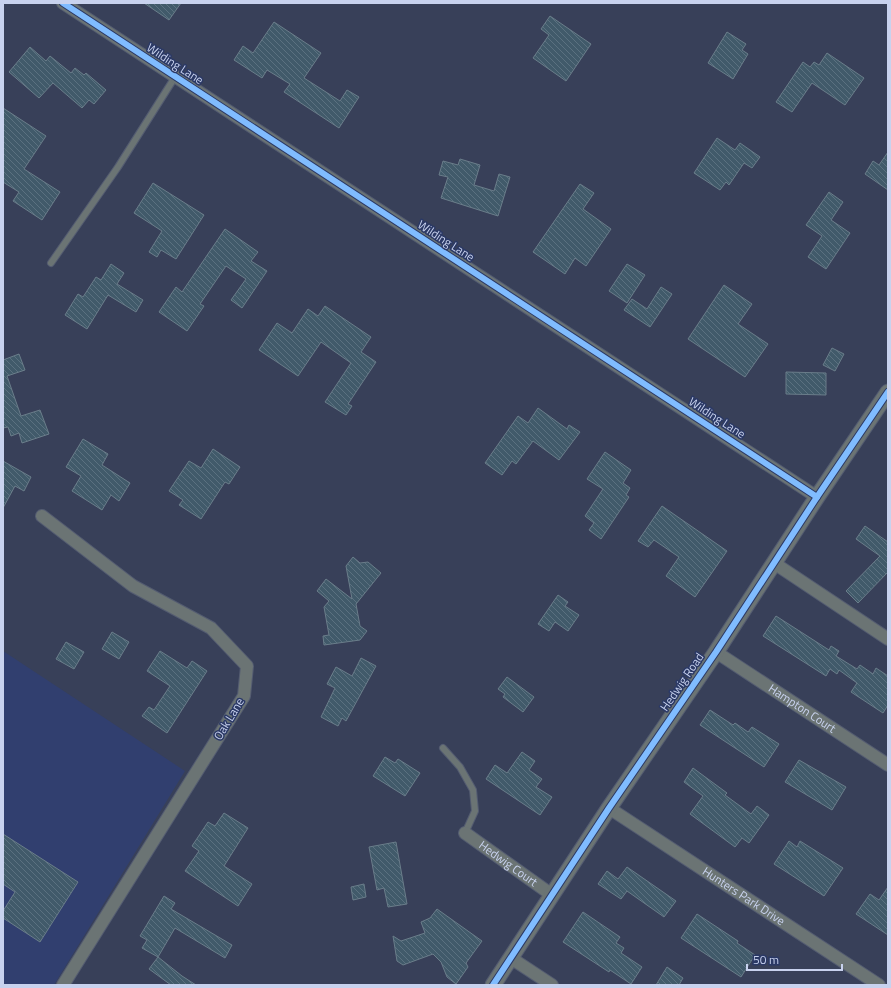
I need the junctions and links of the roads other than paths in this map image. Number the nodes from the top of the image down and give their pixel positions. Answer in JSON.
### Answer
{"nodes":[{"id":1,"x":63,"y":3,"type":"edge"},
{"id":2,"x":175,"y":77,"type":"junction"},
{"id":3,"x":51,"y":263,"type":"dead end"},
{"id":4,"x":887,"y":396,"type":"edge"},
{"id":5,"x":817,"y":497,"type":"junction"},
{"id":6,"x":42,"y":516,"type":"dead end"},
{"id":7,"x":774,"y":563,"type":"junction"},
{"id":8,"x":888,"y":639,"type":"edge"},
{"id":9,"x":716,"y":652,"type":"junction"},
{"id":10,"x":443,"y":748,"type":"dead end"},
{"id":11,"x":888,"y":765,"type":"edge"},
{"id":12,"x":609,"y":808,"type":"junction"},
{"id":13,"x":465,"y":833,"type":"joint"},
{"id":14,"x":552,"y":895,"type":"junction"},
{"id":15,"x":511,"y":958,"type":"junction"},
{"id":16,"x":63,"y":985,"type":"edge"},
{"id":17,"x":493,"y":985,"type":"edge"},
{"id":18,"x":552,"y":985,"type":"edge"},
{"id":19,"x":878,"y":985,"type":"edge"}],
"edges":[{"from":1,"to":2,"type":"street","name":"Wilding Lane"},
{"from":2,"to":3,"type":"lane"},
{"from":2,"to":5,"type":"street","name":"Wilding Lane"},
{"from":4,"to":5,"type":"street","name":"Hedwig Road"},
{"from":5,"to":7,"type":"street","name":"Hedwig Road"},
{"from":6,"to":16,"type":"street","name":"Oak Lane"},
{"from":7,"to":8,"type":"street"},
{"from":7,"to":9,"type":"street","name":"Hedwig Road"},
{"from":9,"to":11,"type":"street","name":"Hampton Court"},
{"from":9,"to":12,"type":"street","name":"Hedwig Road"},
{"from":10,"to":13,"type":"lane"},
{"from":12,"to":14,"type":"street","name":"Hedwig Road"},
{"from":12,"to":19,"type":"street","name":"Hunters Park Drive"},
{"from":13,"to":14,"type":"street","name":"Hedwig Court"},
{"from":14,"to":15,"type":"street","name":"Hedwig Road"},
{"from":15,"to":17,"type":"street","name":"Hedwig Road"},
{"from":15,"to":18,"type":"street"}]}
